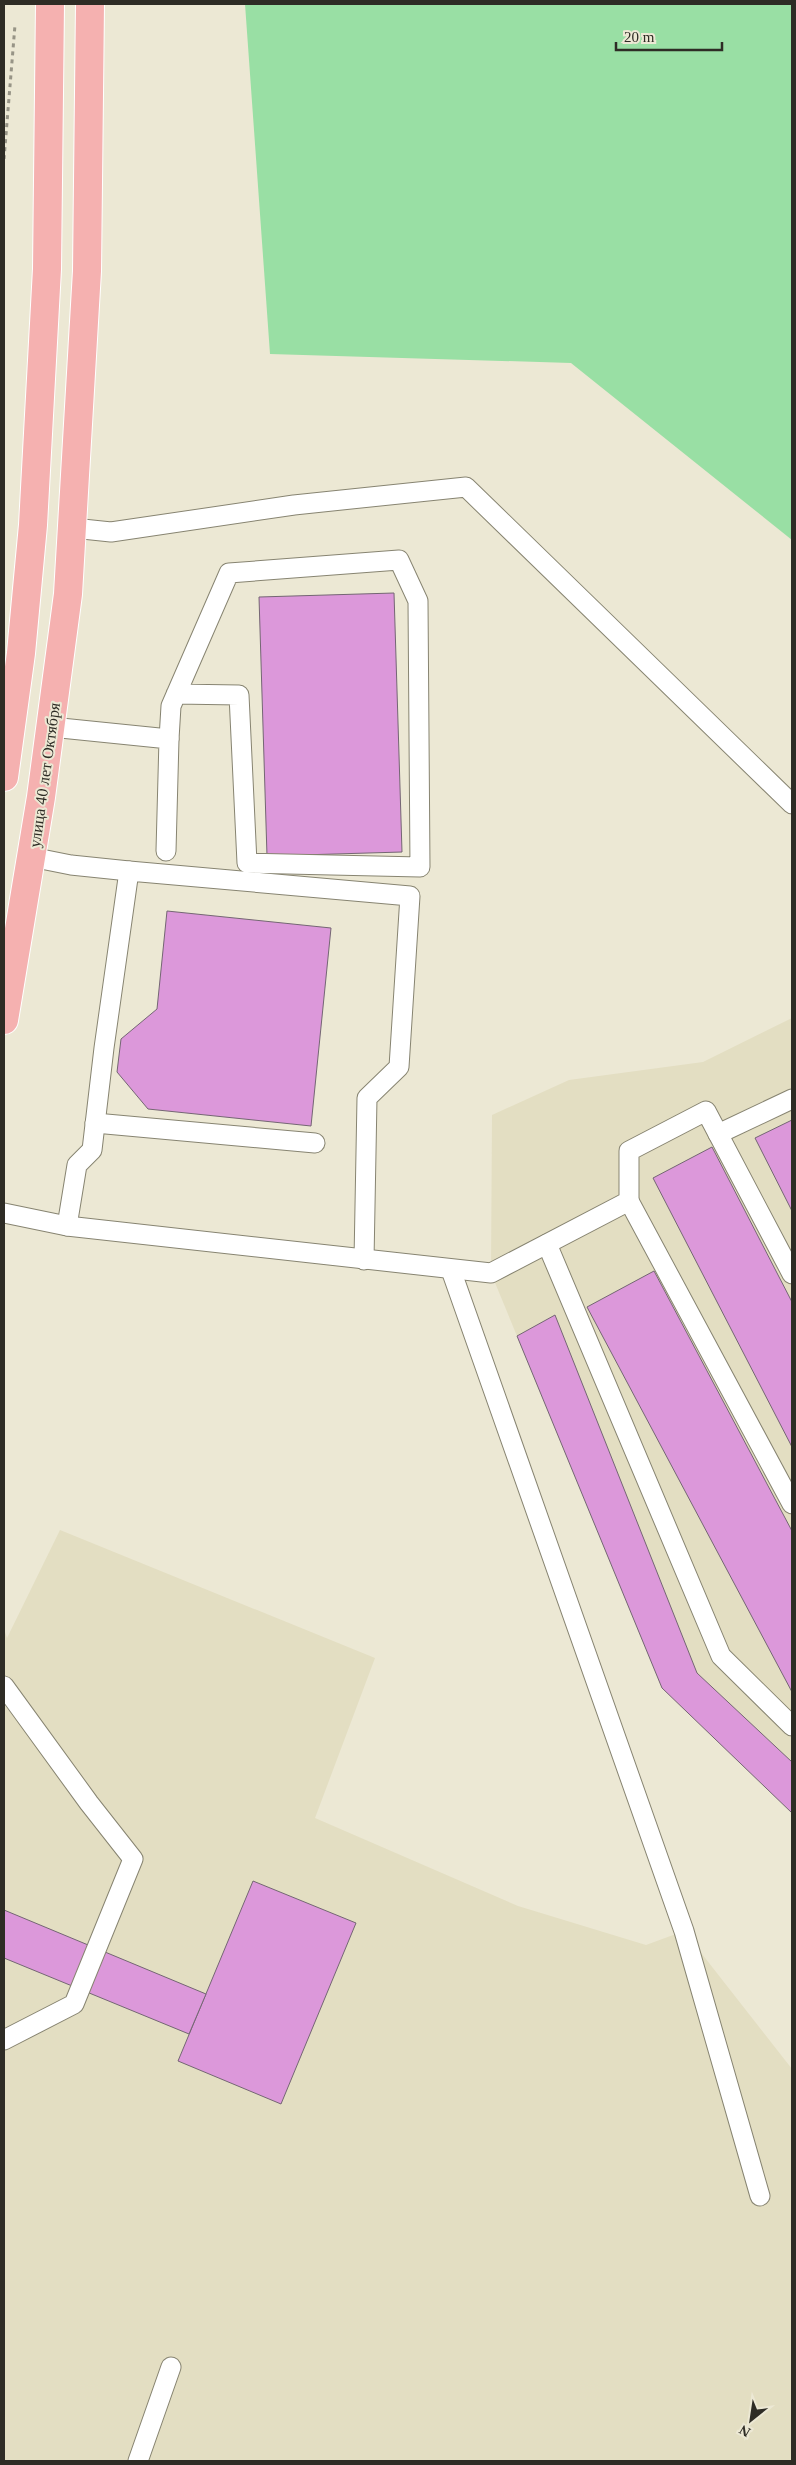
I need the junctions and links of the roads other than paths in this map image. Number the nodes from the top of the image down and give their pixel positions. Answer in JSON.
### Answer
{"nodes":[{"id":1,"x":50,"y":4,"type":"edge"},
{"id":2,"x":90,"y":4,"type":"edge"},
{"id":3,"x":73,"y":528,"type":"junction"},
{"id":4,"x":176,"y":694,"type":"junction"},
{"id":5,"x":51,"y":727,"type":"junction"},
{"id":6,"x":170,"y":739,"type":"junction"},
{"id":7,"x":4,"y":777,"type":"edge"},
{"id":8,"x":792,"y":804,"type":"edge"},
{"id":9,"x":166,"y":850,"type":"dead end"},
{"id":10,"x":31,"y":858,"type":"junction"},
{"id":11,"x":129,"y":871,"type":"junction"},
{"id":12,"x":4,"y":1020,"type":"edge"},
{"id":13,"x":792,"y":1099,"type":"edge"},
{"id":14,"x":95,"y":1123,"type":"junction"},
{"id":15,"x":718,"y":1134,"type":"junction"},
{"id":16,"x":315,"y":1143,"type":"dead end"},
{"id":17,"x":629,"y":1201,"type":"junction"},
{"id":18,"x":4,"y":1213,"type":"edge"},
{"id":19,"x":67,"y":1226,"type":"junction"},
{"id":20,"x":548,"y":1244,"type":"junction"},
{"id":21,"x":364,"y":1260,"type":"junction"},
{"id":22,"x":451,"y":1270,"type":"junction"},
{"id":23,"x":792,"y":1274,"type":"edge"},
{"id":24,"x":792,"y":1504,"type":"edge"},
{"id":25,"x":4,"y":1686,"type":"edge"},
{"id":26,"x":792,"y":1726,"type":"edge"},
{"id":27,"x":4,"y":2040,"type":"edge"},
{"id":28,"x":760,"y":2196,"type":"dead end"},
{"id":29,"x":170,"y":2367,"type":"dead end"},
{"id":30,"x":138,"y":2461,"type":"edge"}],
"edges":[{"from":1,"to":7,"type":"main road"},
{"from":2,"to":3,"type":"main road","name":"улица 40 лет Октября"},
{"from":3,"to":5,"type":"main road","name":"улица 40 лет Октября"},
{"from":3,"to":8,"type":"lane"},
{"from":4,"to":4,"type":"lane"},
{"from":4,"to":6,"type":"lane"},
{"from":5,"to":6,"type":"lane"},
{"from":5,"to":10,"type":"main road","name":"улица 40 лет Октября"},
{"from":6,"to":9,"type":"lane"},
{"from":10,"to":11,"type":"lane"},
{"from":10,"to":12,"type":"main road","name":"улица 40 лет Октября"},
{"from":11,"to":14,"type":"lane"},
{"from":11,"to":21,"type":"lane"},
{"from":13,"to":15,"type":"lane"},
{"from":14,"to":16,"type":"lane"},
{"from":14,"to":19,"type":"lane"},
{"from":15,"to":17,"type":"lane"},
{"from":15,"to":23,"type":"lane"},
{"from":17,"to":20,"type":"lane"},
{"from":17,"to":24,"type":"lane"},
{"from":18,"to":19,"type":"lane"},
{"from":19,"to":21,"type":"lane"},
{"from":20,"to":22,"type":"lane"},
{"from":20,"to":26,"type":"lane"},
{"from":21,"to":22,"type":"lane"},
{"from":22,"to":28,"type":"lane"},
{"from":25,"to":27,"type":"lane"},
{"from":29,"to":30,"type":"lane"}]}
